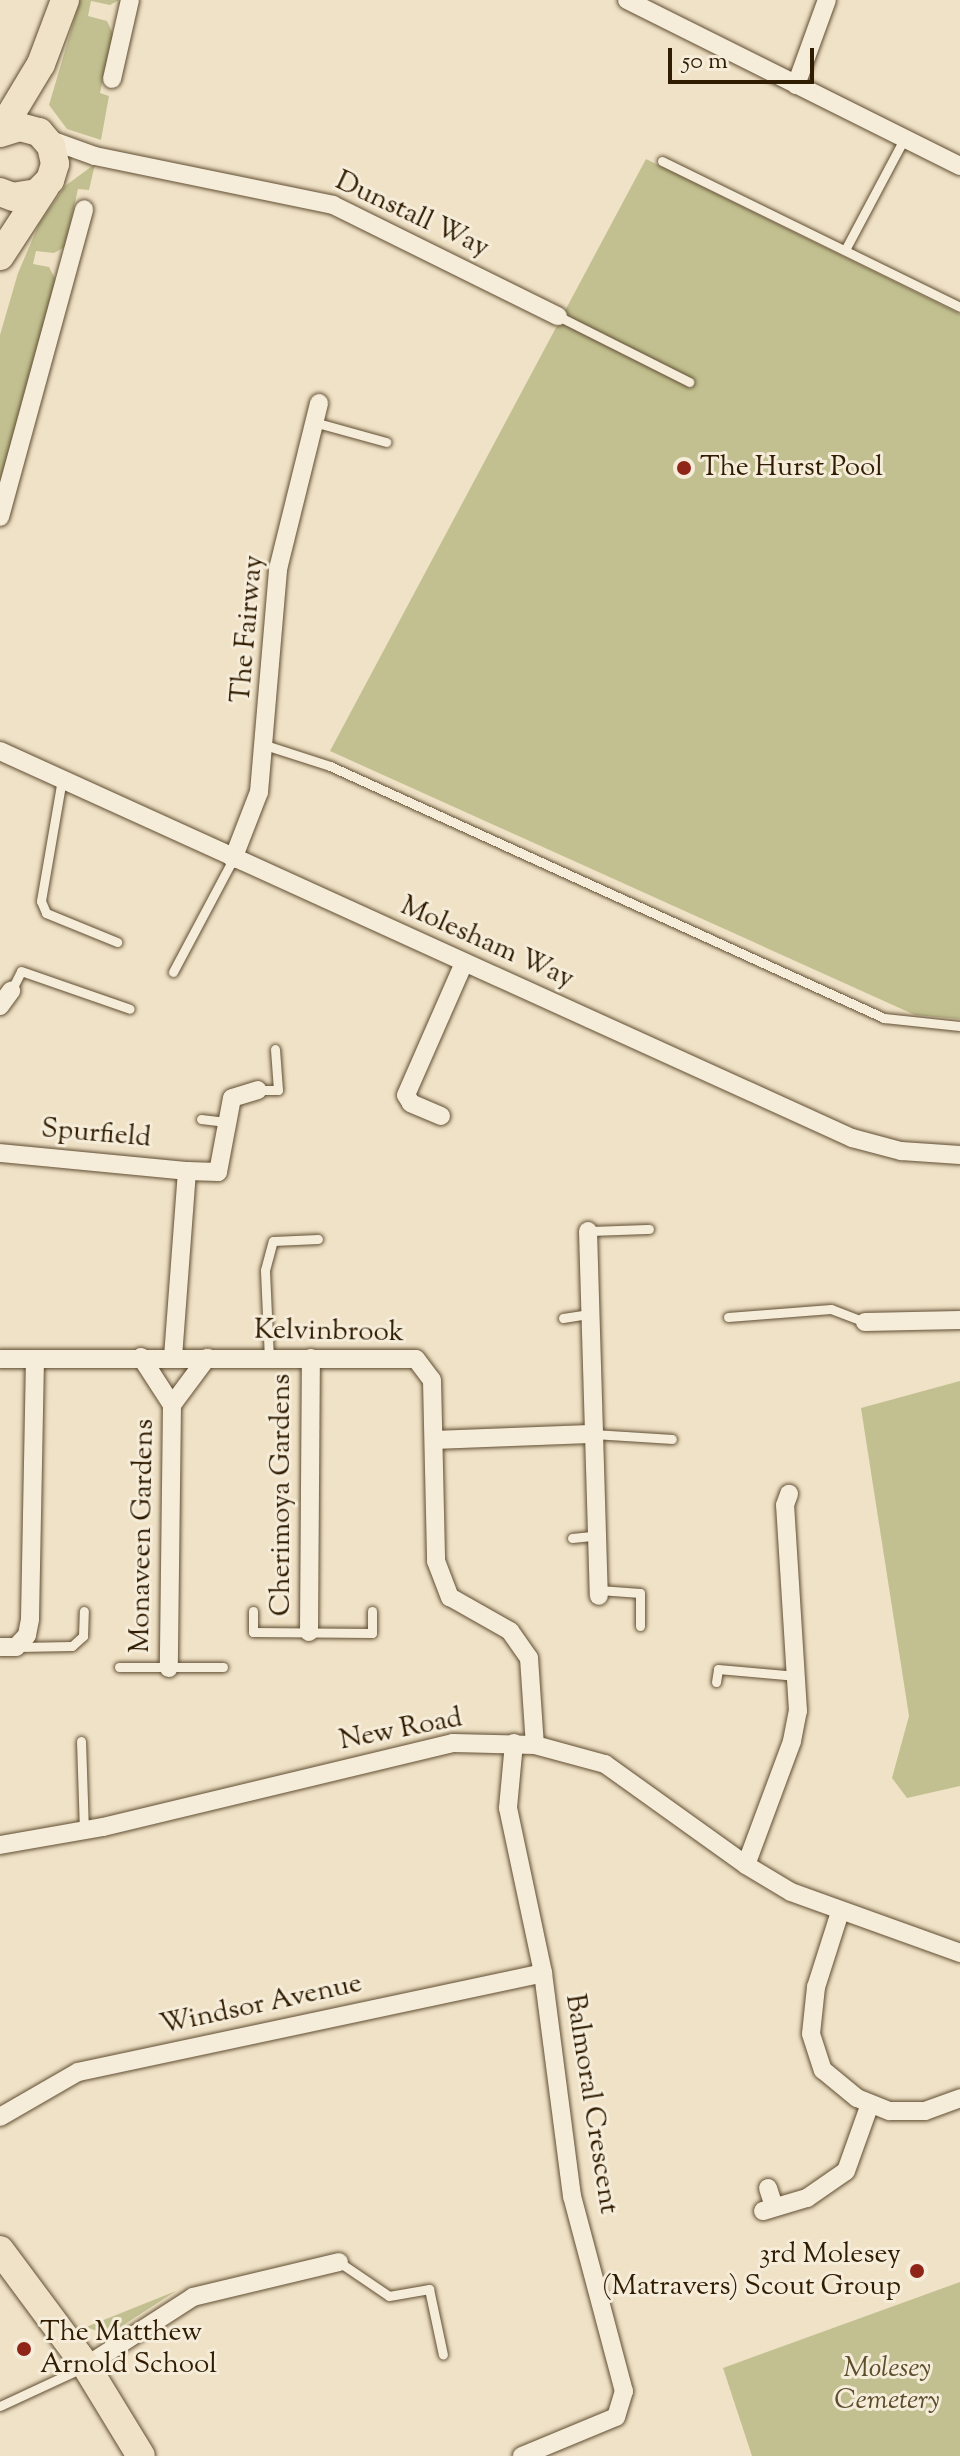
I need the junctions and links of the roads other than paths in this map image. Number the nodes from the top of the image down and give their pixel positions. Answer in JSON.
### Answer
{"nodes":[{"id":1,"x":65,"y":0,"type":"edge"},
{"id":2,"x":130,"y":0,"type":"edge"},
{"id":3,"x":627,"y":0,"type":"edge"},
{"id":4,"x":827,"y":0,"type":"edge"},
{"id":5,"x":41,"y":64,"type":"junction"},
{"id":6,"x":112,"y":79,"type":"dead end"},
{"id":7,"x":796,"y":85,"type":"junction"},
{"id":8,"x":0,"y":133,"type":"edge"},
{"id":9,"x":42,"y":135,"type":"junction"},
{"id":10,"x":904,"y":139,"type":"junction"},
{"id":11,"x":95,"y":156,"type":"junction"},
{"id":12,"x":662,"y":161,"type":"dead end"},
{"id":13,"x":960,"y":166,"type":"edge"},
{"id":14,"x":50,"y":179,"type":"junction"},
{"id":15,"x":0,"y":192,"type":"edge"},
{"id":16,"x":0,"y":201,"type":"edge"},
{"id":17,"x":84,"y":209,"type":"dead end"},
{"id":18,"x":845,"y":250,"type":"junction"},
{"id":19,"x":0,"y":257,"type":"edge"},
{"id":20,"x":960,"y":307,"type":"edge"},
{"id":21,"x":558,"y":316,"type":"joint"},
{"id":22,"x":689,"y":382,"type":"dead end"},
{"id":23,"x":319,"y":403,"type":"dead end"},
{"id":24,"x":314,"y":422,"type":"junction"},
{"id":25,"x":386,"y":442,"type":"dead end"},
{"id":26,"x":0,"y":517,"type":"edge"},
{"id":27,"x":265,"y":745,"type":"junction"},
{"id":28,"x":0,"y":751,"type":"edge"},
{"id":29,"x":62,"y":779,"type":"junction"},
{"id":30,"x":233,"y":859,"type":"junction"},
{"id":31,"x":117,"y":942,"type":"dead end"},
{"id":32,"x":464,"y":963,"type":"junction"},
{"id":33,"x":173,"y":972,"type":"dead end"},
{"id":34,"x":5,"y":998,"type":"edge"},
{"id":35,"x":130,"y":1009,"type":"dead end"},
{"id":36,"x":960,"y":1026,"type":"edge"},
{"id":37,"x":275,"y":1049,"type":"dead end"},
{"id":38,"x":258,"y":1090,"type":"joint"},
{"id":39,"x":441,"y":1116,"type":"dead end"},
{"id":40,"x":201,"y":1119,"type":"dead end"},
{"id":41,"x":224,"y":1122,"type":"junction"},
{"id":42,"x":0,"y":1153,"type":"edge"},
{"id":43,"x":960,"y":1155,"type":"edge"},
{"id":44,"x":187,"y":1171,"type":"junction"},
{"id":45,"x":649,"y":1229,"type":"dead end"},
{"id":46,"x":588,"y":1231,"type":"joint"},
{"id":47,"x":318,"y":1239,"type":"dead end"},
{"id":48,"x":588,"y":1314,"type":"junction"},
{"id":49,"x":728,"y":1317,"type":"dead end"},
{"id":50,"x":563,"y":1318,"type":"dead end"},
{"id":51,"x":960,"y":1320,"type":"edge"},
{"id":52,"x":865,"y":1322,"type":"joint"},
{"id":53,"x":141,"y":1357,"type":"junction"},
{"id":54,"x":173,"y":1357,"type":"junction"},
{"id":55,"x":207,"y":1358,"type":"junction"},
{"id":56,"x":311,"y":1358,"type":"junction"},
{"id":57,"x":0,"y":1359,"type":"edge"},
{"id":58,"x":269,"y":1359,"type":"junction"},
{"id":59,"x":35,"y":1360,"type":"junction"},
{"id":60,"x":172,"y":1405,"type":"junction"},
{"id":61,"x":594,"y":1434,"type":"junction"},
{"id":62,"x":672,"y":1439,"type":"dead end"},
{"id":63,"x":436,"y":1440,"type":"junction"},
{"id":64,"x":789,"y":1494,"type":"dead end"},
{"id":65,"x":599,"y":1535,"type":"junction"},
{"id":66,"x":572,"y":1538,"type":"dead end"},
{"id":67,"x":599,"y":1593,"type":"joint"},
{"id":68,"x":84,"y":1611,"type":"dead end"},
{"id":69,"x":253,"y":1611,"type":"dead end"},
{"id":70,"x":372,"y":1611,"type":"dead end"},
{"id":71,"x":640,"y":1626,"type":"dead end"},
{"id":72,"x":309,"y":1632,"type":"junction"},
{"id":73,"x":8,"y":1647,"type":"edge"},
{"id":74,"x":119,"y":1667,"type":"dead end"},
{"id":75,"x":223,"y":1667,"type":"dead end"},
{"id":76,"x":169,"y":1668,"type":"junction"},
{"id":77,"x":798,"y":1676,"type":"junction"},
{"id":78,"x":716,"y":1682,"type":"dead end"},
{"id":79,"x":81,"y":1741,"type":"dead end"},
{"id":80,"x":514,"y":1743,"type":"junction"},
{"id":81,"x":535,"y":1745,"type":"junction"},
{"id":82,"x":84,"y":1831,"type":"junction"},
{"id":83,"x":0,"y":1845,"type":"edge"},
{"id":84,"x":746,"y":1865,"type":"junction"},
{"id":85,"x":840,"y":1912,"type":"junction"},
{"id":86,"x":960,"y":1953,"type":"edge"},
{"id":87,"x":543,"y":1973,"type":"junction"},
{"id":88,"x":960,"y":2098,"type":"edge"},
{"id":89,"x":870,"y":2104,"type":"junction"},
{"id":90,"x":0,"y":2117,"type":"edge"},
{"id":91,"x":768,"y":2188,"type":"dead end"},
{"id":92,"x":0,"y":2250,"type":"edge"},
{"id":93,"x":339,"y":2262,"type":"joint"},
{"id":94,"x":443,"y":2355,"type":"dead end"},
{"id":95,"x":86,"y":2366,"type":"junction"},
{"id":96,"x":0,"y":2406,"type":"edge"},
{"id":97,"x":141,"y":2456,"type":"edge"},
{"id":98,"x":522,"y":2456,"type":"edge"}],
"edges":[{"from":1,"to":5,"type":"main road"},
{"from":2,"to":6,"type":"street"},
{"from":3,"to":7,"type":"street"},
{"from":4,"to":7,"type":"street"},
{"from":5,"to":8,"type":"main road"},
{"from":5,"to":9,"type":"main road"},
{"from":7,"to":10,"type":"street"},
{"from":8,"to":9,"type":"main road"},
{"from":9,"to":11,"type":"street","name":"Dunstall Way"},
{"from":9,"to":14,"type":"main road"},
{"from":10,"to":13,"type":"street"},
{"from":10,"to":18,"type":"lane"},
{"from":11,"to":14,"type":"street"},
{"from":11,"to":21,"type":"street","name":"Dunstall Way"},
{"from":12,"to":18,"type":"lane"},
{"from":14,"to":15,"type":"main road"},
{"from":14,"to":19,"type":"main road"},
{"from":16,"to":19,"type":"main road"},
{"from":17,"to":26,"type":"street"},
{"from":18,"to":20,"type":"lane"},
{"from":21,"to":22,"type":"lane"},
{"from":23,"to":24,"type":"street","name":"The Fairway"},
{"from":24,"to":25,"type":"lane"},
{"from":24,"to":27,"type":"street","name":"The Fairway"},
{"from":27,"to":30,"type":"street","name":"The Fairway"},
{"from":27,"to":36,"type":"lane"},
{"from":28,"to":29,"type":"street","name":"Molesham Way"},
{"from":29,"to":30,"type":"street","name":"Molesham Way"},
{"from":29,"to":31,"type":"lane"},
{"from":30,"to":32,"type":"street","name":"Molesham Way"},
{"from":30,"to":33,"type":"lane"},
{"from":32,"to":39,"type":"street"},
{"from":32,"to":43,"type":"street","name":"Molesham Way"},
{"from":34,"to":35,"type":"lane"},
{"from":37,"to":38,"type":"lane"},
{"from":38,"to":41,"type":"street"},
{"from":40,"to":41,"type":"lane"},
{"from":41,"to":44,"type":"street","name":"Spurfield"},
{"from":42,"to":44,"type":"street","name":"Spurfield"},
{"from":44,"to":54,"type":"street","name":"Spurfield"},
{"from":45,"to":46,"type":"lane"},
{"from":46,"to":48,"type":"street"},
{"from":47,"to":58,"type":"lane"},
{"from":48,"to":50,"type":"lane"},
{"from":48,"to":61,"type":"street"},
{"from":49,"to":52,"type":"lane"},
{"from":51,"to":52,"type":"street"},
{"from":53,"to":54,"type":"street","name":"Kelvinbrook"},
{"from":53,"to":59,"type":"street","name":"Kelvinbrook"},
{"from":53,"to":60,"type":"street","name":"Monaveen Gardens"},
{"from":54,"to":55,"type":"street","name":"Kelvinbrook"},
{"from":55,"to":58,"type":"street","name":"Kelvinbrook"},
{"from":55,"to":60,"type":"street","name":"Monaveen Gardens"},
{"from":56,"to":58,"type":"street","name":"Kelvinbrook"},
{"from":56,"to":63,"type":"street","name":"Kelvinbrook"},
{"from":56,"to":72,"type":"street","name":"Cherimoya Gardens"},
{"from":57,"to":59,"type":"street","name":"Kelvinbrook"},
{"from":59,"to":73,"type":"street"},
{"from":60,"to":76,"type":"street","name":"Monaveen Gardens"},
{"from":61,"to":62,"type":"lane"},
{"from":61,"to":63,"type":"street"},
{"from":61,"to":65,"type":"street"},
{"from":63,"to":81,"type":"street","name":"Kelvinbrook"},
{"from":64,"to":77,"type":"street"},
{"from":65,"to":66,"type":"lane"},
{"from":65,"to":67,"type":"street"},
{"from":67,"to":71,"type":"lane"},
{"from":68,"to":73,"type":"lane"},
{"from":69,"to":72,"type":"lane"},
{"from":70,"to":72,"type":"lane"},
{"from":74,"to":76,"type":"lane"},
{"from":75,"to":76,"type":"lane"},
{"from":77,"to":78,"type":"lane"},
{"from":77,"to":84,"type":"street"},
{"from":79,"to":82,"type":"lane"},
{"from":80,"to":81,"type":"street","name":"New Road"},
{"from":80,"to":82,"type":"street","name":"New Road"},
{"from":80,"to":87,"type":"street","name":"Balmoral Crescent"},
{"from":81,"to":84,"type":"street","name":"New Road"},
{"from":82,"to":83,"type":"street","name":"New Road"},
{"from":84,"to":85,"type":"street","name":"New Road"},
{"from":85,"to":86,"type":"street","name":"New Road"},
{"from":85,"to":89,"type":"street"},
{"from":87,"to":90,"type":"street","name":"Windsor Avenue"},
{"from":87,"to":98,"type":"street","name":"Balmoral Crescent"},
{"from":88,"to":89,"type":"street"},
{"from":89,"to":91,"type":"street"},
{"from":92,"to":95,"type":"main road"},
{"from":93,"to":94,"type":"lane"},
{"from":93,"to":95,"type":"street"},
{"from":95,"to":96,"type":"lane"},
{"from":95,"to":97,"type":"main road"}]}
